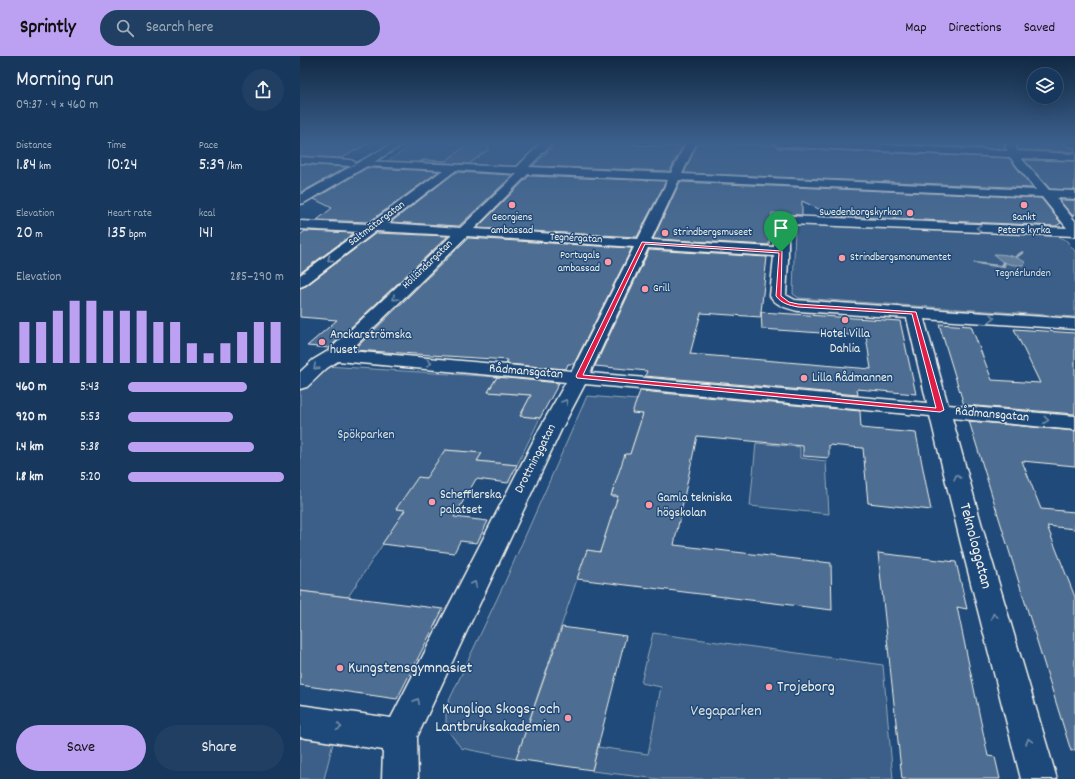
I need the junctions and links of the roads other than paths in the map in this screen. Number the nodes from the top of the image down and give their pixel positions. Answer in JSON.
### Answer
{"nodes":[{"id":1,"x":325,"y":177,"type":"edge"},
{"id":2,"x":342,"y":177,"type":"edge"},
{"id":3,"x":440,"y":177,"type":"edge"},
{"id":4,"x":520,"y":177,"type":"edge"},
{"id":5,"x":671,"y":177,"type":"edge"},
{"id":6,"x":675,"y":177,"type":"junction"},
{"id":7,"x":1034,"y":177,"type":"edge"},
{"id":8,"x":300,"y":190,"type":"edge"},
{"id":9,"x":1047,"y":194,"type":"junction"},
{"id":10,"x":1075,"y":195,"type":"edge"},
{"id":11,"x":300,"y":200,"type":"edge"},
{"id":12,"x":300,"y":225,"type":"edge"},
{"id":13,"x":373,"y":227,"type":"junction"},
{"id":14,"x":1075,"y":229,"type":"edge"},
{"id":15,"x":463,"y":232,"type":"junction"},
{"id":16,"x":1075,"y":232,"type":"edge"},
{"id":17,"x":643,"y":243,"type":"junction"},
{"id":18,"x":781,"y":252,"type":"junction"},
{"id":19,"x":300,"y":282,"type":"edge"},
{"id":20,"x":914,"y":313,"type":"junction"},
{"id":21,"x":1075,"y":324,"type":"edge"},
{"id":22,"x":335,"y":355,"type":"junction"},
{"id":23,"x":579,"y":376,"type":"junction"},
{"id":24,"x":300,"y":383,"type":"edge"},
{"id":25,"x":940,"y":410,"type":"junction"},
{"id":26,"x":1075,"y":423,"type":"edge"},
{"id":27,"x":300,"y":721,"type":"edge"},
{"id":28,"x":400,"y":736,"type":"junction"},
{"id":29,"x":400,"y":779,"type":"edge"},
{"id":30,"x":1039,"y":779,"type":"edge"}],
"edges":[{"from":1,"to":8,"type":"main road"},
{"from":2,"to":11,"type":"main road"},
{"from":3,"to":13,"type":"street","name":"Saltmätargatan"},
{"from":4,"to":15,"type":"street","name":"Holländargatan"},
{"from":5,"to":6,"type":"street"},
{"from":6,"to":9,"type":"street"},
{"from":6,"to":17,"type":"street","name":"Drottninggatan"},
{"from":7,"to":9,"type":"street"},
{"from":9,"to":10,"type":"street"},
{"from":9,"to":14,"type":"street"},
{"from":12,"to":13,"type":"street","name":"Tegnérgatan"},
{"from":13,"to":15,"type":"street","name":"Tegnérgatan"},
{"from":13,"to":19,"type":"street","name":"Saltmätargatan","one_way":true},
{"from":15,"to":17,"type":"street","name":"Tegnérgatan"},
{"from":15,"to":22,"type":"street","name":"Holländargatan","one_way":true},
{"from":16,"to":18,"type":"street","one_way":true},
{"from":17,"to":18,"type":"street","name":"Tegnérgatan"},
{"from":17,"to":23,"type":"street","name":"Drottninggatan"},
{"from":18,"to":20,"type":"street"},
{"from":20,"to":21,"type":"street","one_way":true},
{"from":20,"to":25,"type":"street","name":"Teknologgatan"},
{"from":22,"to":23,"type":"street","name":"Rådmansgatan","one_way":true},
{"from":22,"to":24,"type":"street","name":"Holländargatan","one_way":true},
{"from":23,"to":25,"type":"street","name":"Rådmansgatan"},
{"from":28,"to":23,"type":"street","name":"Drottninggatan","one_way":true},
{"from":25,"to":26,"type":"street","name":"Rådmansgatan","one_way":true},
{"from":30,"to":25,"type":"street","name":"Teknologgatan","one_way":true},
{"from":27,"to":28,"type":"street","one_way":true},
{"from":28,"to":29,"type":"street","name":"Drottninggatan"}]}
